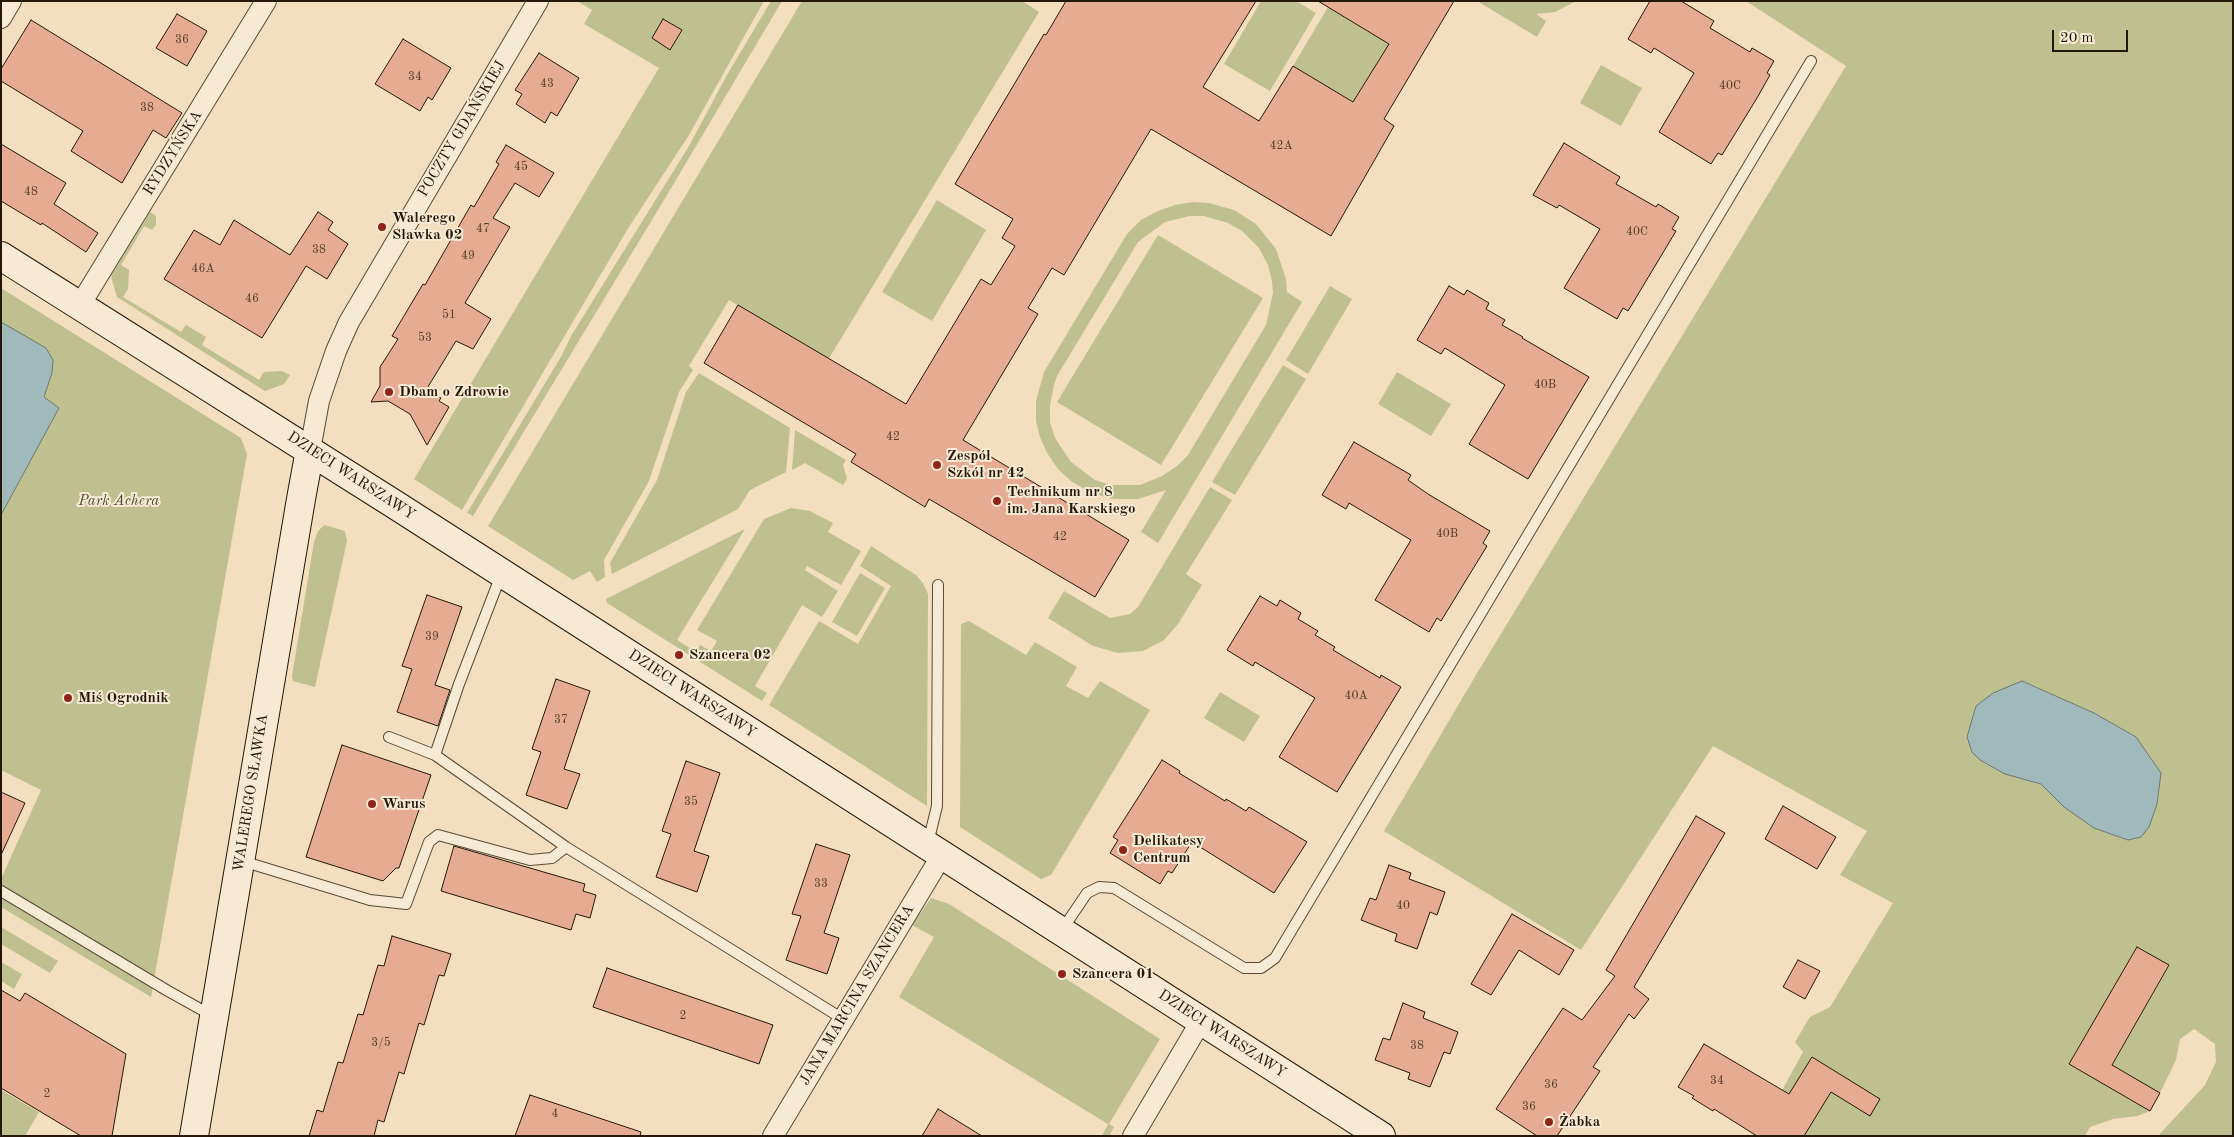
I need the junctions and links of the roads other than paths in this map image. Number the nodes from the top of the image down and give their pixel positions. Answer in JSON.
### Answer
{"nodes":[{"id":1,"x":11,"y":1,"type":"edge"},
{"id":2,"x":266,"y":1,"type":"edge"},
{"id":3,"x":538,"y":1,"type":"edge"},
{"id":4,"x":1,"y":18,"type":"edge"},
{"id":5,"x":1811,"y":61,"type":"dead end"},
{"id":6,"x":1,"y":256,"type":"edge"},
{"id":7,"x":80,"y":305,"type":"junction"},
{"id":8,"x":310,"y":450,"type":"junction"},
{"id":9,"x":502,"y":573,"type":"junction"},
{"id":10,"x":938,"y":586,"type":"dead end"},
{"id":11,"x":389,"y":737,"type":"dead end"},
{"id":12,"x":435,"y":755,"type":"junction"},
{"id":13,"x":566,"y":847,"type":"junction"},
{"id":14,"x":935,"y":850,"type":"junction"},
{"id":15,"x":240,"y":860,"type":"junction"},
{"id":16,"x":1,"y":891,"type":"edge"},
{"id":17,"x":1061,"y":931,"type":"junction"},
{"id":18,"x":213,"y":1016,"type":"junction"},
{"id":19,"x":843,"y":1019,"type":"junction"},
{"id":20,"x":1201,"y":1021,"type":"junction"},
{"id":21,"x":194,"y":1136,"type":"edge"},
{"id":22,"x":772,"y":1136,"type":"edge"},
{"id":23,"x":1133,"y":1136,"type":"edge"},
{"id":24,"x":1381,"y":1136,"type":"edge"}],
"edges":[{"from":1,"to":4,"type":"street"},
{"from":2,"to":7,"type":"street","name":"RYDZYŃSKA"},
{"from":3,"to":8,"type":"street","name":"POCZTY GDAŃSKIEJ"},
{"from":5,"to":17,"type":"lane"},
{"from":6,"to":7,"type":"street","name":"DZIECI WARSZAWY"},
{"from":7,"to":8,"type":"street","name":"DZIECI WARSZAWY"},
{"from":8,"to":9,"type":"street","name":"DZIECI WARSZAWY"},
{"from":8,"to":15,"type":"street","name":"WALEREGO SŁAWKA"},
{"from":9,"to":12,"type":"lane"},
{"from":9,"to":14,"type":"street","name":"DZIECI WARSZAWY"},
{"from":10,"to":14,"type":"lane"},
{"from":11,"to":12,"type":"lane"},
{"from":12,"to":13,"type":"lane"},
{"from":13,"to":15,"type":"lane"},
{"from":13,"to":19,"type":"lane"},
{"from":14,"to":17,"type":"street","name":"DZIECI WARSZAWY"},
{"from":14,"to":19,"type":"street","name":"JANA MARCINA SZANCERA"},
{"from":15,"to":18,"type":"street","name":"WALEREGO SŁAWKA"},
{"from":16,"to":18,"type":"lane"},
{"from":17,"to":20,"type":"street","name":"DZIECI WARSZAWY"},
{"from":18,"to":21,"type":"street","name":"WALEREGO SŁAWKA"},
{"from":19,"to":22,"type":"street","name":"JANA MARCINA SZANCERA"},
{"from":20,"to":23,"type":"street"},
{"from":20,"to":24,"type":"street","name":"DZIECI WARSZAWY"}]}
